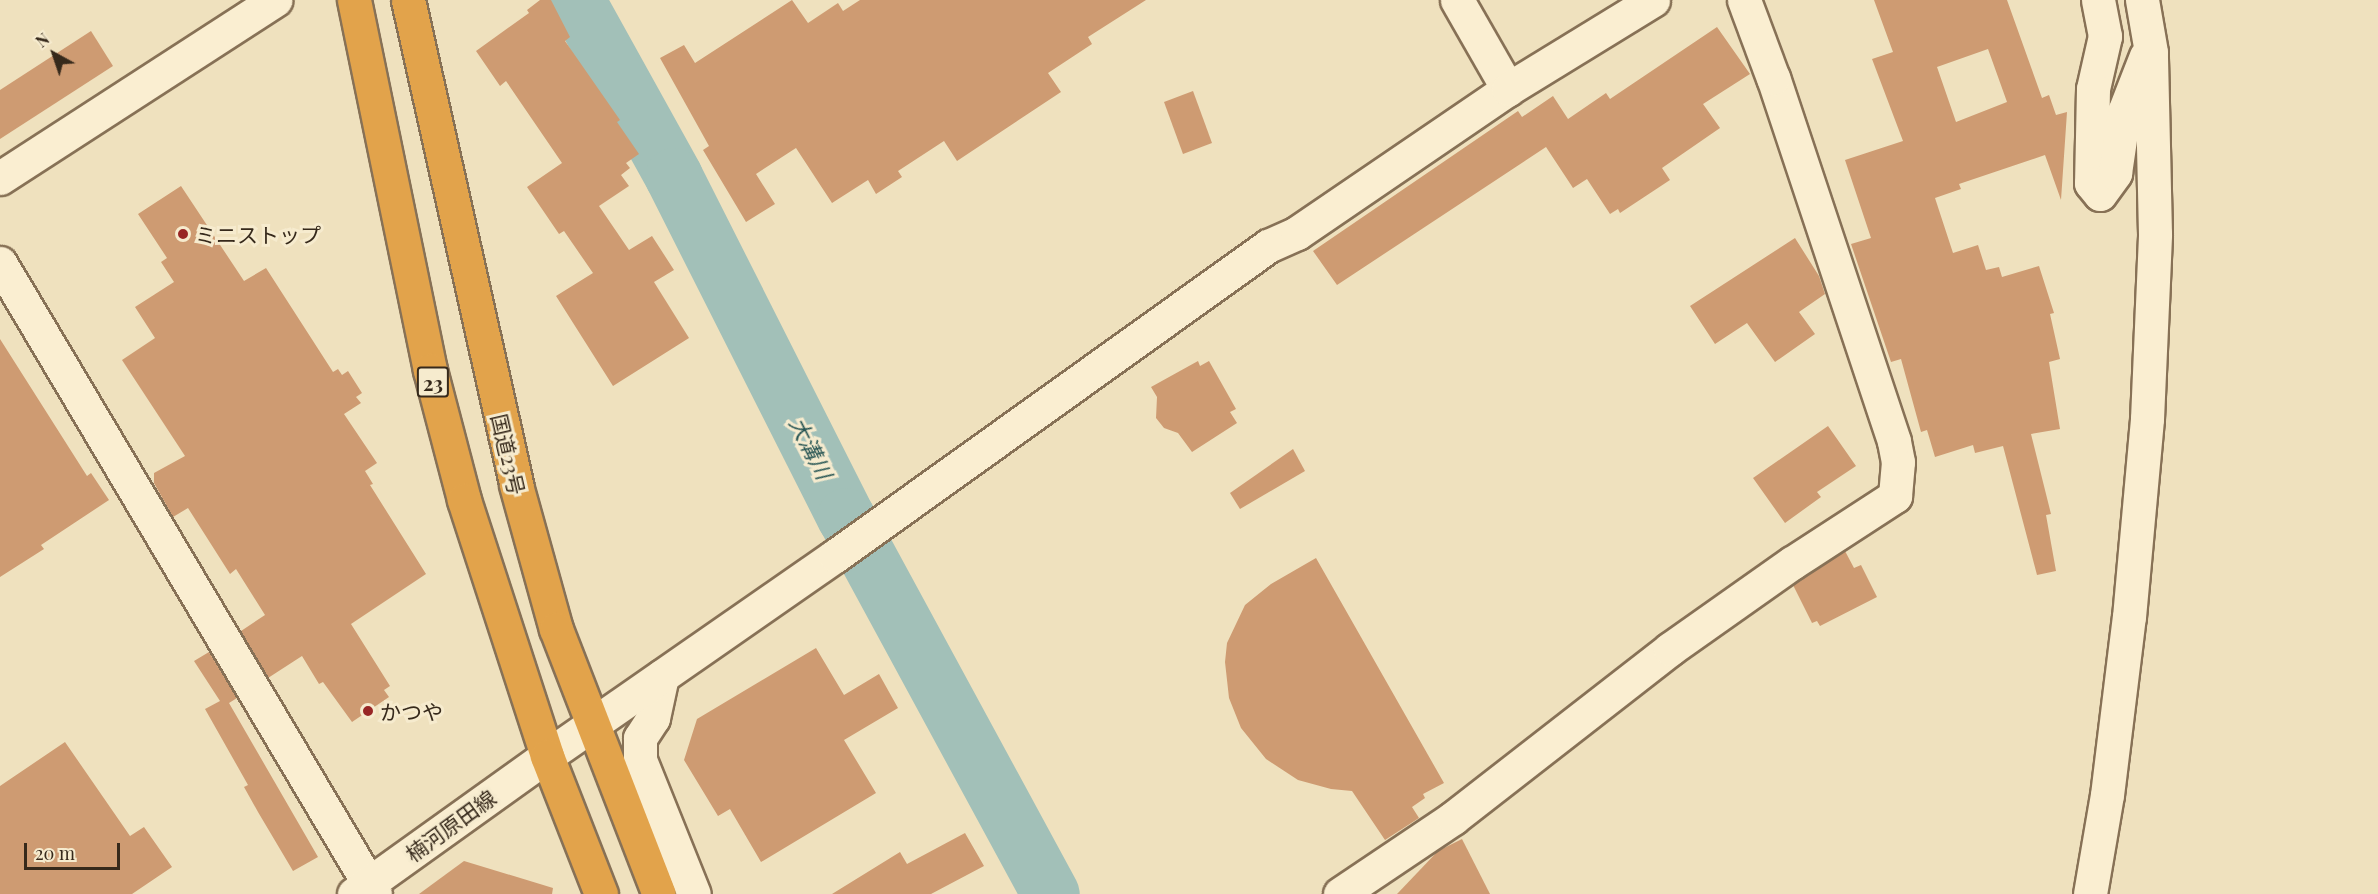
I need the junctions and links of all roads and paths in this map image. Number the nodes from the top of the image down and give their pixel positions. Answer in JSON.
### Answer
{"nodes":[{"id":1,"x":275,"y":0,"type":"edge"},
{"id":2,"x":354,"y":0,"type":"edge"},
{"id":3,"x":408,"y":0,"type":"edge"},
{"id":4,"x":1457,"y":0,"type":"edge"},
{"id":5,"x":1653,"y":0,"type":"edge"},
{"id":6,"x":1744,"y":0,"type":"edge"},
{"id":7,"x":2098,"y":0,"type":"edge"},
{"id":8,"x":2142,"y":0,"type":"edge"},
{"id":9,"x":2150,"y":48,"type":"junction"},
{"id":10,"x":1508,"y":89,"type":"junction"},
{"id":11,"x":0,"y":178,"type":"edge"},
{"id":12,"x":0,"y":263,"type":"edge"},
{"id":13,"x":662,"y":675,"type":"junction"},
{"id":14,"x":592,"y":725,"type":"junction"},
{"id":15,"x":547,"y":756,"type":"junction"},
{"id":16,"x":366,"y":890,"type":"edge"},
{"id":17,"x":601,"y":894,"type":"edge"},
{"id":18,"x":659,"y":894,"type":"edge"},
{"id":19,"x":694,"y":894,"type":"edge"},
{"id":20,"x":1340,"y":894,"type":"edge"},
{"id":21,"x":2090,"y":894,"type":"edge"}],
"edges":[{"from":1,"to":11,"type":"street"},
{"from":2,"to":15,"type":"highway","number":"23"},
{"from":3,"to":14,"type":"highway","name":"国道23号"},
{"from":4,"to":10,"type":"street"},
{"from":5,"to":10,"type":"street","name":"楠河原田線"},
{"from":6,"to":20,"type":"street"},
{"from":7,"to":9,"type":"street"},
{"from":8,"to":9,"type":"street"},
{"from":9,"to":21,"type":"street"},
{"from":10,"to":13,"type":"street","name":"楠河原田線"},
{"from":12,"to":16,"type":"street"},
{"from":13,"to":14,"type":"street","name":"楠河原田線"},
{"from":13,"to":19,"type":"street"},
{"from":14,"to":15,"type":"street","name":"楠河原田線"},
{"from":14,"to":18,"type":"highway","name":"国道23号"},
{"from":15,"to":16,"type":"street","name":"楠河原田線"},
{"from":15,"to":17,"type":"highway","number":"23"}]}
